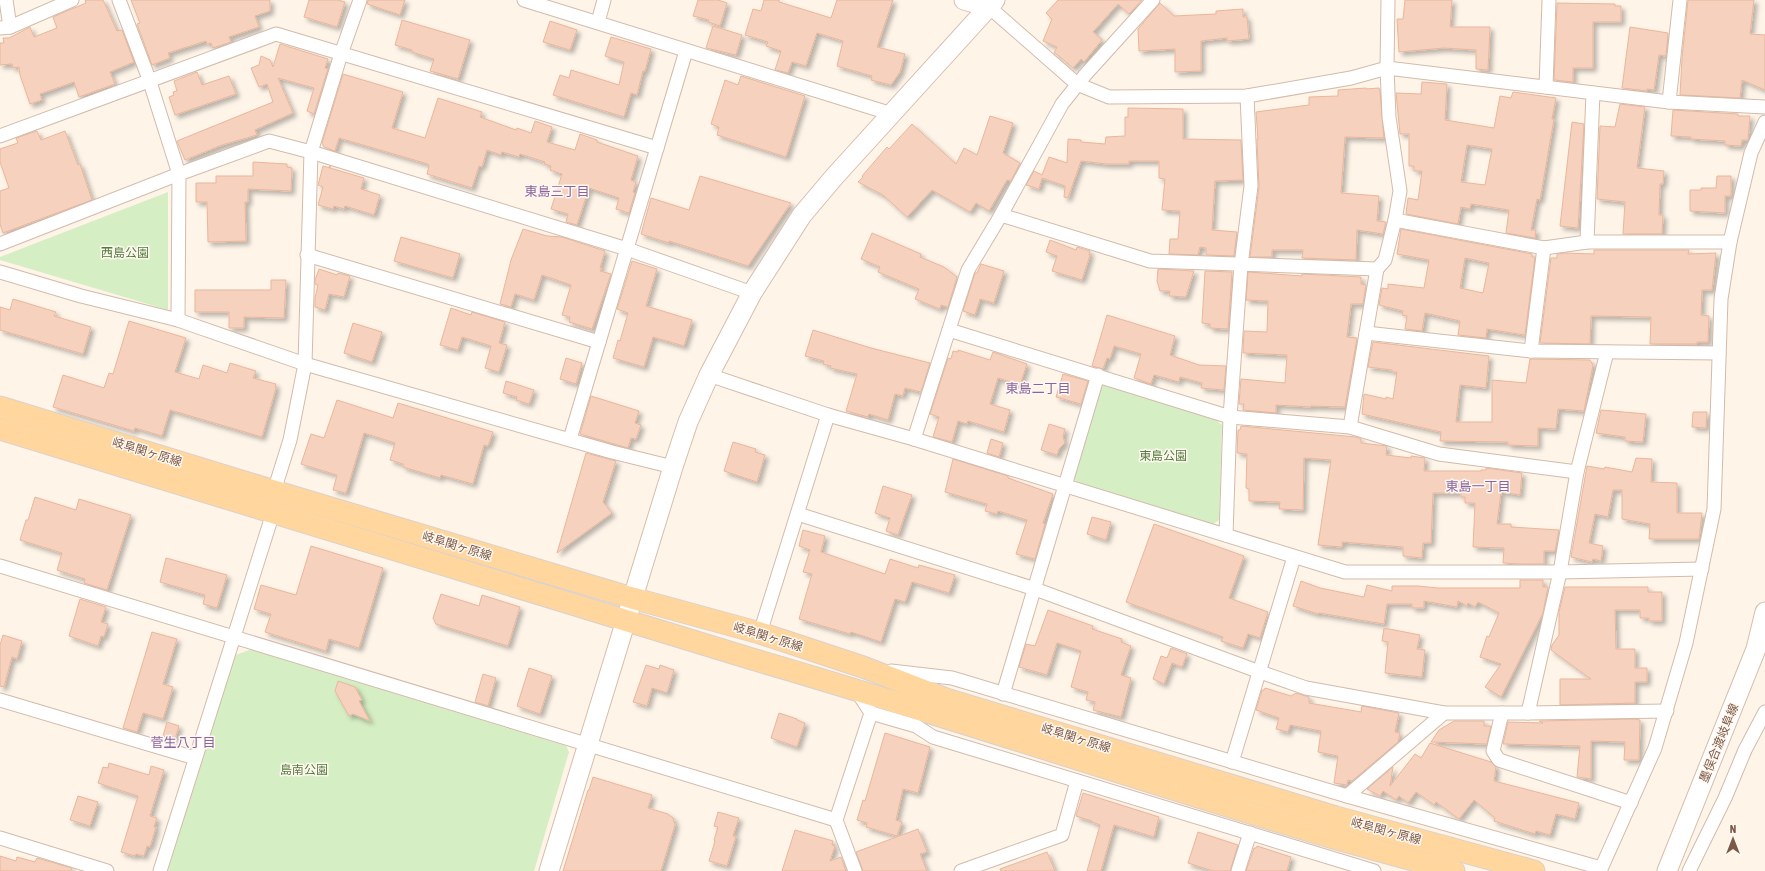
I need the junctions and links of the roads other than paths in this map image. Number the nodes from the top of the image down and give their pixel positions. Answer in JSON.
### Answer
{"nodes":[{"id":1,"x":6,"y":0,"type":"edge"},
{"id":2,"x":72,"y":0,"type":"edge"},
{"id":3,"x":119,"y":0,"type":"edge"},
{"id":4,"x":360,"y":0,"type":"edge"},
{"id":5,"x":524,"y":0,"type":"edge"},
{"id":6,"x":604,"y":0,"type":"edge"},
{"id":7,"x":964,"y":0,"type":"edge"},
{"id":8,"x":1153,"y":0,"type":"edge"},
{"id":9,"x":1388,"y":0,"type":"edge"},
{"id":10,"x":1549,"y":0,"type":"edge"},
{"id":11,"x":1680,"y":0,"type":"edge"},
{"id":12,"x":992,"y":4,"type":"edge"},
{"id":13,"x":598,"y":22,"type":"junction"},
{"id":14,"x":5,"y":28,"type":"edge"},
{"id":15,"x":686,"y":51,"type":"junction"},
{"id":16,"x":341,"y":54,"type":"junction"},
{"id":17,"x":1387,"y":68,"type":"junction"},
{"id":18,"x":149,"y":79,"type":"junction"},
{"id":19,"x":1077,"y":84,"type":"junction"},
{"id":20,"x":1546,"y":87,"type":"junction"},
{"id":21,"x":1593,"y":93,"type":"junction"},
{"id":22,"x":1247,"y":96,"type":"junction"},
{"id":23,"x":1670,"y":102,"type":"junction"},
{"id":24,"x":1765,"y":107,"type":"edge"},
{"id":25,"x":892,"y":114,"type":"junction"},
{"id":26,"x":1765,"y":122,"type":"edge"},
{"id":27,"x":0,"y":136,"type":"edge"},
{"id":28,"x":657,"y":148,"type":"junction"},
{"id":29,"x":311,"y":152,"type":"junction"},
{"id":30,"x":179,"y":174,"type":"junction"},
{"id":31,"x":1001,"y":215,"type":"junction"},
{"id":32,"x":1395,"y":220,"type":"junction"},
{"id":33,"x":1587,"y":242,"type":"junction"},
{"id":34,"x":1730,"y":242,"type":"junction"},
{"id":35,"x":0,"y":244,"type":"edge"},
{"id":36,"x":1544,"y":248,"type":"junction"},
{"id":37,"x":627,"y":249,"type":"junction"},
{"id":38,"x":307,"y":255,"type":"junction"},
{"id":39,"x":1241,"y":265,"type":"junction"},
{"id":40,"x":1377,"y":269,"type":"junction"},
{"id":41,"x":0,"y":272,"type":"edge"},
{"id":42,"x":752,"y":293,"type":"junction"},
{"id":43,"x":178,"y":320,"type":"junction"},
{"id":44,"x":949,"y":330,"type":"junction"},
{"id":45,"x":1366,"y":333,"type":"junction"},
{"id":46,"x":599,"y":342,"type":"junction"},
{"id":47,"x":1531,"y":351,"type":"junction"},
{"id":48,"x":1607,"y":352,"type":"junction"},
{"id":49,"x":1719,"y":353,"type":"junction"},
{"id":50,"x":305,"y":364,"type":"junction"},
{"id":51,"x":709,"y":375,"type":"junction"},
{"id":52,"x":1098,"y":375,"type":"junction"},
{"id":53,"x":0,"y":407,"type":"edge"},
{"id":54,"x":828,"y":415,"type":"junction"},
{"id":55,"x":1230,"y":417,"type":"junction"},
{"id":56,"x":1350,"y":427,"type":"junction"},
{"id":57,"x":0,"y":429,"type":"edge"},
{"id":58,"x":570,"y":439,"type":"junction"},
{"id":59,"x":914,"y":439,"type":"junction"},
{"id":60,"x":672,"y":467,"type":"junction"},
{"id":61,"x":1577,"y":472,"type":"junction"},
{"id":62,"x":1065,"y":487,"type":"junction"},
{"id":63,"x":274,"y":491,"type":"junction"},
{"id":64,"x":273,"y":513,"type":"junction"},
{"id":65,"x":798,"y":514,"type":"junction"},
{"id":66,"x":1226,"y":535,"type":"junction"},
{"id":67,"x":1294,"y":557,"type":"junction"},
{"id":68,"x":0,"y":566,"type":"edge"},
{"id":69,"x":1702,"y":569,"type":"junction"},
{"id":70,"x":1560,"y":572,"type":"junction"},
{"id":71,"x":1035,"y":589,"type":"junction"},
{"id":72,"x":632,"y":598,"type":"junction"},
{"id":73,"x":1765,"y":612,"type":"edge"},
{"id":74,"x":626,"y":620,"type":"junction"},
{"id":75,"x":760,"y":633,"type":"junction"},
{"id":76,"x":233,"y":636,"type":"junction"},
{"id":77,"x":863,"y":668,"type":"junction"},
{"id":78,"x":1260,"y":672,"type":"junction"},
{"id":79,"x":856,"y":688,"type":"junction"},
{"id":80,"x":1003,"y":694,"type":"junction"},
{"id":81,"x":0,"y":700,"type":"edge"},
{"id":82,"x":942,"y":707,"type":"junction"},
{"id":83,"x":1667,"y":711,"type":"junction"},
{"id":84,"x":1444,"y":712,"type":"junction"},
{"id":85,"x":1765,"y":712,"type":"edge"},
{"id":86,"x":871,"y":713,"type":"junction"},
{"id":87,"x":1502,"y":713,"type":"junction"},
{"id":88,"x":1528,"y":713,"type":"junction"},
{"id":89,"x":588,"y":746,"type":"junction"},
{"id":90,"x":195,"y":758,"type":"junction"},
{"id":91,"x":1232,"y":762,"type":"junction"},
{"id":92,"x":1077,"y":780,"type":"junction"},
{"id":93,"x":1347,"y":796,"type":"junction"},
{"id":94,"x":1631,"y":804,"type":"junction"},
{"id":95,"x":836,"y":820,"type":"junction"},
{"id":96,"x":1250,"y":833,"type":"junction"},
{"id":97,"x":0,"y":838,"type":"edge"},
{"id":98,"x":1600,"y":869,"type":"edge"},
{"id":99,"x":107,"y":871,"type":"edge"},
{"id":100,"x":160,"y":871,"type":"edge"},
{"id":101,"x":549,"y":871,"type":"edge"},
{"id":102,"x":855,"y":871,"type":"edge"},
{"id":103,"x":961,"y":871,"type":"edge"},
{"id":104,"x":1238,"y":871,"type":"edge"},
{"id":105,"x":1374,"y":871,"type":"edge"},
{"id":106,"x":1454,"y":871,"type":"edge"},
{"id":107,"x":1534,"y":871,"type":"edge"},
{"id":108,"x":1667,"y":871,"type":"edge"},
{"id":109,"x":1689,"y":871,"type":"edge"}],
"edges":[{"from":1,"to":14,"type":"street"},
{"from":2,"to":14,"type":"street"},
{"from":3,"to":18,"type":"street"},
{"from":4,"to":16,"type":"street"},
{"from":5,"to":13,"type":"street"},
{"from":6,"to":13,"type":"street"},
{"from":7,"to":12,"type":"street"},
{"from":8,"to":19,"type":"street"},
{"from":9,"to":17,"type":"street"},
{"from":10,"to":20,"type":"street"},
{"from":11,"to":23,"type":"street"},
{"from":12,"to":19,"type":"street"},
{"from":12,"to":25,"type":"street"},
{"from":13,"to":15,"type":"street"},
{"from":15,"to":25,"type":"street"},
{"from":15,"to":28,"type":"street"},
{"from":16,"to":18,"type":"street"},
{"from":16,"to":28,"type":"street"},
{"from":16,"to":29,"type":"street"},
{"from":17,"to":20,"type":"street"},
{"from":17,"to":22,"type":"street"},
{"from":17,"to":32,"type":"street"},
{"from":18,"to":27,"type":"street"},
{"from":18,"to":30,"type":"street"},
{"from":19,"to":22,"type":"street"},
{"from":19,"to":31,"type":"street"},
{"from":20,"to":21,"type":"street"},
{"from":21,"to":23,"type":"street"},
{"from":21,"to":33,"type":"street"},
{"from":22,"to":39,"type":"street"},
{"from":23,"to":24,"type":"street"},
{"from":25,"to":42,"type":"street"},
{"from":26,"to":34,"type":"street"},
{"from":28,"to":37,"type":"street"},
{"from":29,"to":30,"type":"street"},
{"from":29,"to":37,"type":"street"},
{"from":29,"to":38,"type":"street"},
{"from":30,"to":35,"type":"street"},
{"from":30,"to":43,"type":"street"},
{"from":31,"to":39,"type":"street"},
{"from":31,"to":44,"type":"street"},
{"from":32,"to":36,"type":"street"},
{"from":32,"to":40,"type":"street"},
{"from":33,"to":34,"type":"street"},
{"from":33,"to":36,"type":"street"},
{"from":34,"to":49,"type":"street"},
{"from":36,"to":47,"type":"street"},
{"from":37,"to":42,"type":"street"},
{"from":37,"to":46,"type":"street"},
{"from":38,"to":46,"type":"street"},
{"from":38,"to":50,"type":"street"},
{"from":39,"to":40,"type":"street"},
{"from":39,"to":55,"type":"street"},
{"from":40,"to":45,"type":"street"},
{"from":41,"to":43,"type":"street"},
{"from":42,"to":51,"type":"street"},
{"from":43,"to":50,"type":"street"},
{"from":44,"to":52,"type":"street"},
{"from":44,"to":59,"type":"street"},
{"from":45,"to":47,"type":"street"},
{"from":45,"to":56,"type":"street"},
{"from":46,"to":58,"type":"street"},
{"from":47,"to":48,"type":"street"},
{"from":48,"to":49,"type":"street"},
{"from":48,"to":61,"type":"street"},
{"from":49,"to":69,"type":"street"},
{"from":50,"to":58,"type":"street"},
{"from":50,"to":63,"type":"street"},
{"from":51,"to":54,"type":"street"},
{"from":51,"to":60,"type":"street"},
{"from":52,"to":55,"type":"street"},
{"from":52,"to":62,"type":"street"},
{"from":53,"to":63,"type":"main road","name":"岐阜関ヶ原線"},
{"from":54,"to":59,"type":"street"},
{"from":54,"to":65,"type":"street"},
{"from":55,"to":56,"type":"street"},
{"from":55,"to":66,"type":"street"},
{"from":56,"to":61,"type":"street"},
{"from":57,"to":64,"type":"main road","name":"岐阜関ヶ原線"},
{"from":58,"to":60,"type":"street"},
{"from":59,"to":62,"type":"street"},
{"from":60,"to":72,"type":"street"},
{"from":61,"to":70,"type":"street"},
{"from":62,"to":66,"type":"street"},
{"from":62,"to":71,"type":"street"},
{"from":63,"to":72,"type":"main road","name":"岐阜関ヶ原線"},
{"from":64,"to":74,"type":"main road","name":"岐阜関ヶ原線"},
{"from":64,"to":76,"type":"street"},
{"from":65,"to":71,"type":"street"},
{"from":65,"to":75,"type":"street"},
{"from":66,"to":67,"type":"street"},
{"from":67,"to":70,"type":"street"},
{"from":67,"to":78,"type":"street"},
{"from":68,"to":76,"type":"street"},
{"from":69,"to":70,"type":"street"},
{"from":69,"to":83,"type":"street"},
{"from":70,"to":88,"type":"street"},
{"from":71,"to":78,"type":"street"},
{"from":71,"to":80,"type":"street"},
{"from":72,"to":74,"type":"street"},
{"from":72,"to":75,"type":"main road","name":"岐阜関ヶ原線"},
{"from":73,"to":108,"type":"street","name":"墨俣合渡岐阜線"},
{"from":74,"to":79,"type":"main road","name":"岐阜関ヶ原線"},
{"from":74,"to":89,"type":"street"},
{"from":75,"to":77,"type":"main road","name":"岐阜関ヶ原線"},
{"from":76,"to":89,"type":"street"},
{"from":76,"to":90,"type":"street"},
{"from":77,"to":80,"type":"street"},
{"from":77,"to":82,"type":"main road","name":"岐阜関ヶ原線"},
{"from":78,"to":84,"type":"street"},
{"from":78,"to":91,"type":"street"},
{"from":79,"to":82,"type":"main road","name":"岐阜関ヶ原線"},
{"from":79,"to":86,"type":"street"},
{"from":80,"to":91,"type":"street"},
{"from":81,"to":90,"type":"street"},
{"from":82,"to":106,"type":"main road","name":"岐阜関ヶ原線"},
{"from":82,"to":107,"type":"main road","name":"岐阜関ヶ原線"},
{"from":83,"to":88,"type":"street"},
{"from":83,"to":94,"type":"street"},
{"from":84,"to":87,"type":"street"},
{"from":84,"to":93,"type":"street"},
{"from":85,"to":109,"type":"street"},
{"from":86,"to":92,"type":"street"},
{"from":86,"to":95,"type":"street"},
{"from":87,"to":88,"type":"street"},
{"from":87,"to":94,"type":"street"},
{"from":89,"to":95,"type":"street"},
{"from":89,"to":101,"type":"street"},
{"from":90,"to":100,"type":"street"},
{"from":91,"to":93,"type":"street"},
{"from":92,"to":96,"type":"street"},
{"from":92,"to":103,"type":"street"},
{"from":93,"to":98,"type":"street"},
{"from":94,"to":98,"type":"street"},
{"from":95,"to":102,"type":"street"},
{"from":96,"to":104,"type":"street"},
{"from":96,"to":105,"type":"street"},
{"from":97,"to":99,"type":"street"}]}
